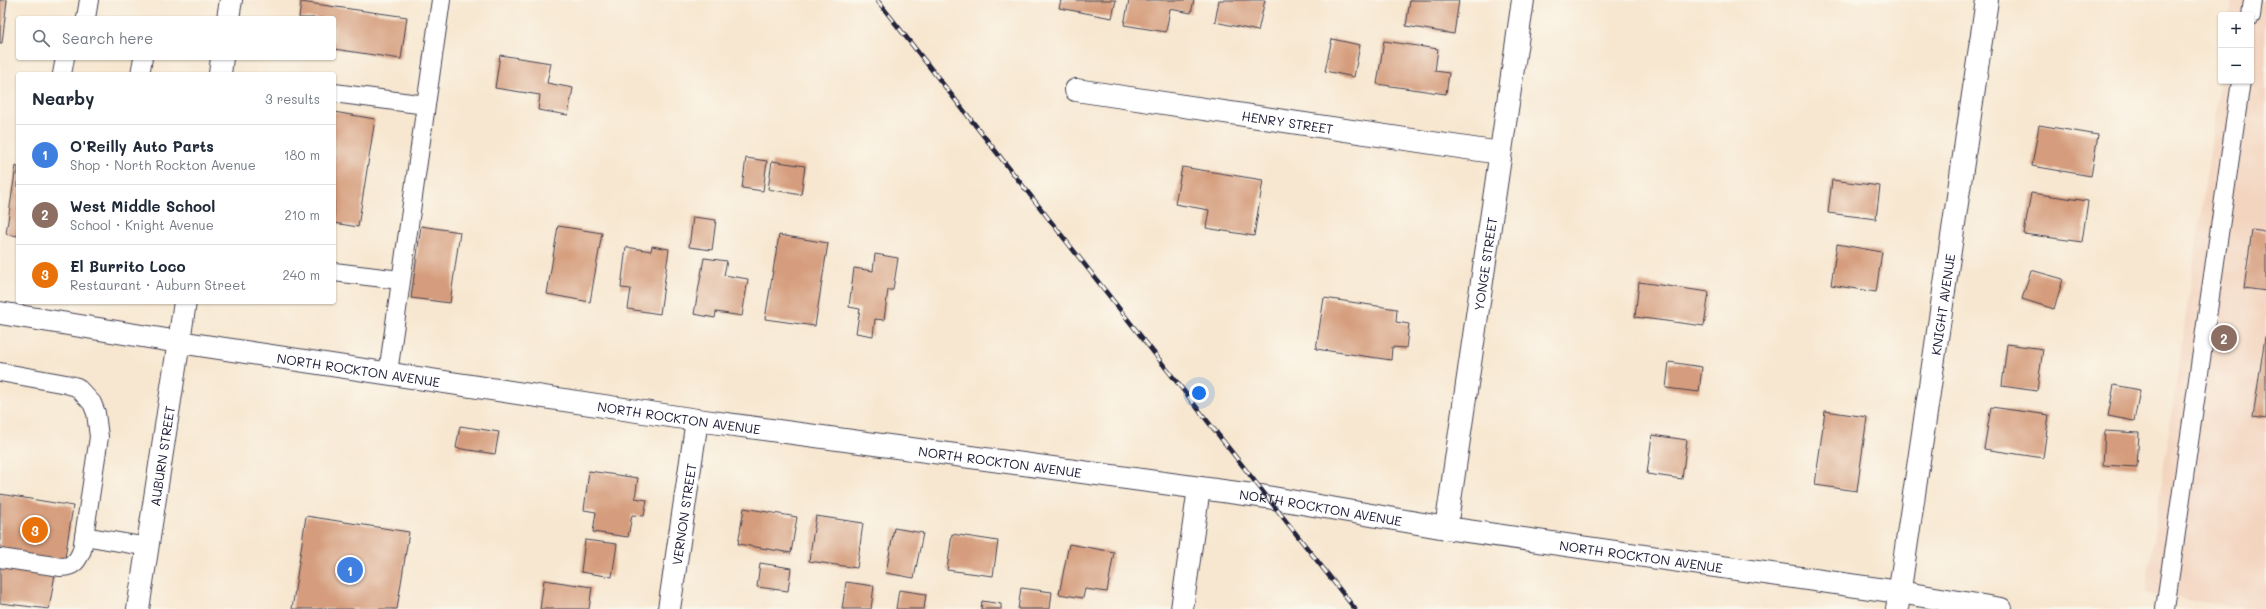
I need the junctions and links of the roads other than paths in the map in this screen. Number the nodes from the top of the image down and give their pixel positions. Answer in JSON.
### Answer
{"nodes":[{"id":1,"x":89,"y":0,"type":"edge"},
{"id":2,"x":231,"y":0,"type":"edge"},
{"id":3,"x":441,"y":0,"type":"edge"},
{"id":4,"x":1523,"y":0,"type":"edge"},
{"id":5,"x":1988,"y":0,"type":"edge"},
{"id":6,"x":2253,"y":0,"type":"edge"},
{"id":7,"x":2252,"y":12,"type":"edge"},
{"id":8,"x":86,"y":16,"type":"edge"},
{"id":9,"x":228,"y":16,"type":"edge"},
{"id":10,"x":65,"y":60,"type":"edge"},
{"id":11,"x":143,"y":60,"type":"edge"},
{"id":12,"x":222,"y":60,"type":"edge"},
{"id":13,"x":62,"y":72,"type":"edge"},
{"id":14,"x":140,"y":72,"type":"edge"},
{"id":15,"x":220,"y":72,"type":"edge"},
{"id":16,"x":2242,"y":84,"type":"edge"},
{"id":17,"x":1076,"y":90,"type":"dead end"},
{"id":18,"x":336,"y":93,"type":"edge"},
{"id":19,"x":426,"y":105,"type":"junction"},
{"id":20,"x":1500,"y":153,"type":"junction"},
{"id":21,"x":336,"y":272,"type":"edge"},
{"id":22,"x":400,"y":280,"type":"junction"},
{"id":23,"x":185,"y":304,"type":"edge"},
{"id":24,"x":0,"y":313,"type":"edge"},
{"id":25,"x":179,"y":342,"type":"junction"},
{"id":26,"x":0,"y":372,"type":"edge"},
{"id":27,"x":388,"y":374,"type":"junction"},
{"id":28,"x":697,"y":420,"type":"junction"},
{"id":29,"x":1199,"y":488,"type":"junction"},
{"id":30,"x":1446,"y":528,"type":"junction"},
{"id":31,"x":84,"y":536,"type":"junction"},
{"id":32,"x":148,"y":547,"type":"junction"},
{"id":33,"x":0,"y":558,"type":"edge"},
{"id":34,"x":1898,"y":601,"type":"edge"},
{"id":35,"x":138,"y":609,"type":"edge"},
{"id":36,"x":669,"y":609,"type":"edge"},
{"id":37,"x":1182,"y":609,"type":"edge"},
{"id":38,"x":2001,"y":609,"type":"edge"},
{"id":39,"x":2165,"y":609,"type":"edge"}],
"edges":[{"from":1,"to":8,"type":"lane"},
{"from":2,"to":9,"type":"main road"},
{"from":3,"to":19,"type":"lane"},
{"from":4,"to":20,"type":"main road","name":"YONGE STREET"},
{"from":5,"to":34,"type":"main road","name":"KNIGHT AVENUE"},
{"from":6,"to":7,"type":"lane"},
{"from":10,"to":13,"type":"lane"},
{"from":11,"to":14,"type":"lane"},
{"from":12,"to":15,"type":"main road"},
{"from":16,"to":39,"type":"lane"},
{"from":17,"to":20,"type":"main road","name":"HENRY STREET"},
{"from":18,"to":19,"type":"lane"},
{"from":19,"to":22,"type":"lane"},
{"from":20,"to":30,"type":"main road","name":"YONGE STREET"},
{"from":21,"to":22,"type":"lane"},
{"from":22,"to":27,"type":"lane"},
{"from":23,"to":25,"type":"main road","name":"AUBURN STREET"},
{"from":24,"to":25,"type":"main road","name":"NORTH ROCKTON AVENUE"},
{"from":25,"to":27,"type":"main road","name":"NORTH ROCKTON AVENUE"},
{"from":25,"to":32,"type":"main road","name":"AUBURN STREET"},
{"from":26,"to":31,"type":"lane"},
{"from":27,"to":28,"type":"main road","name":"NORTH ROCKTON AVENUE"},
{"from":28,"to":29,"type":"main road","name":"NORTH ROCKTON AVENUE"},
{"from":28,"to":36,"type":"main road","name":"VERNON STREET"},
{"from":29,"to":30,"type":"main road","name":"NORTH ROCKTON AVENUE"},
{"from":29,"to":37,"type":"main road"},
{"from":30,"to":34,"type":"main road","name":"NORTH ROCKTON AVENUE"},
{"from":31,"to":32,"type":"lane"},
{"from":31,"to":33,"type":"lane"},
{"from":32,"to":35,"type":"main road","name":"AUBURN STREET"},
{"from":34,"to":38,"type":"main road","name":"NORTH ROCKTON AVENUE"}]}
